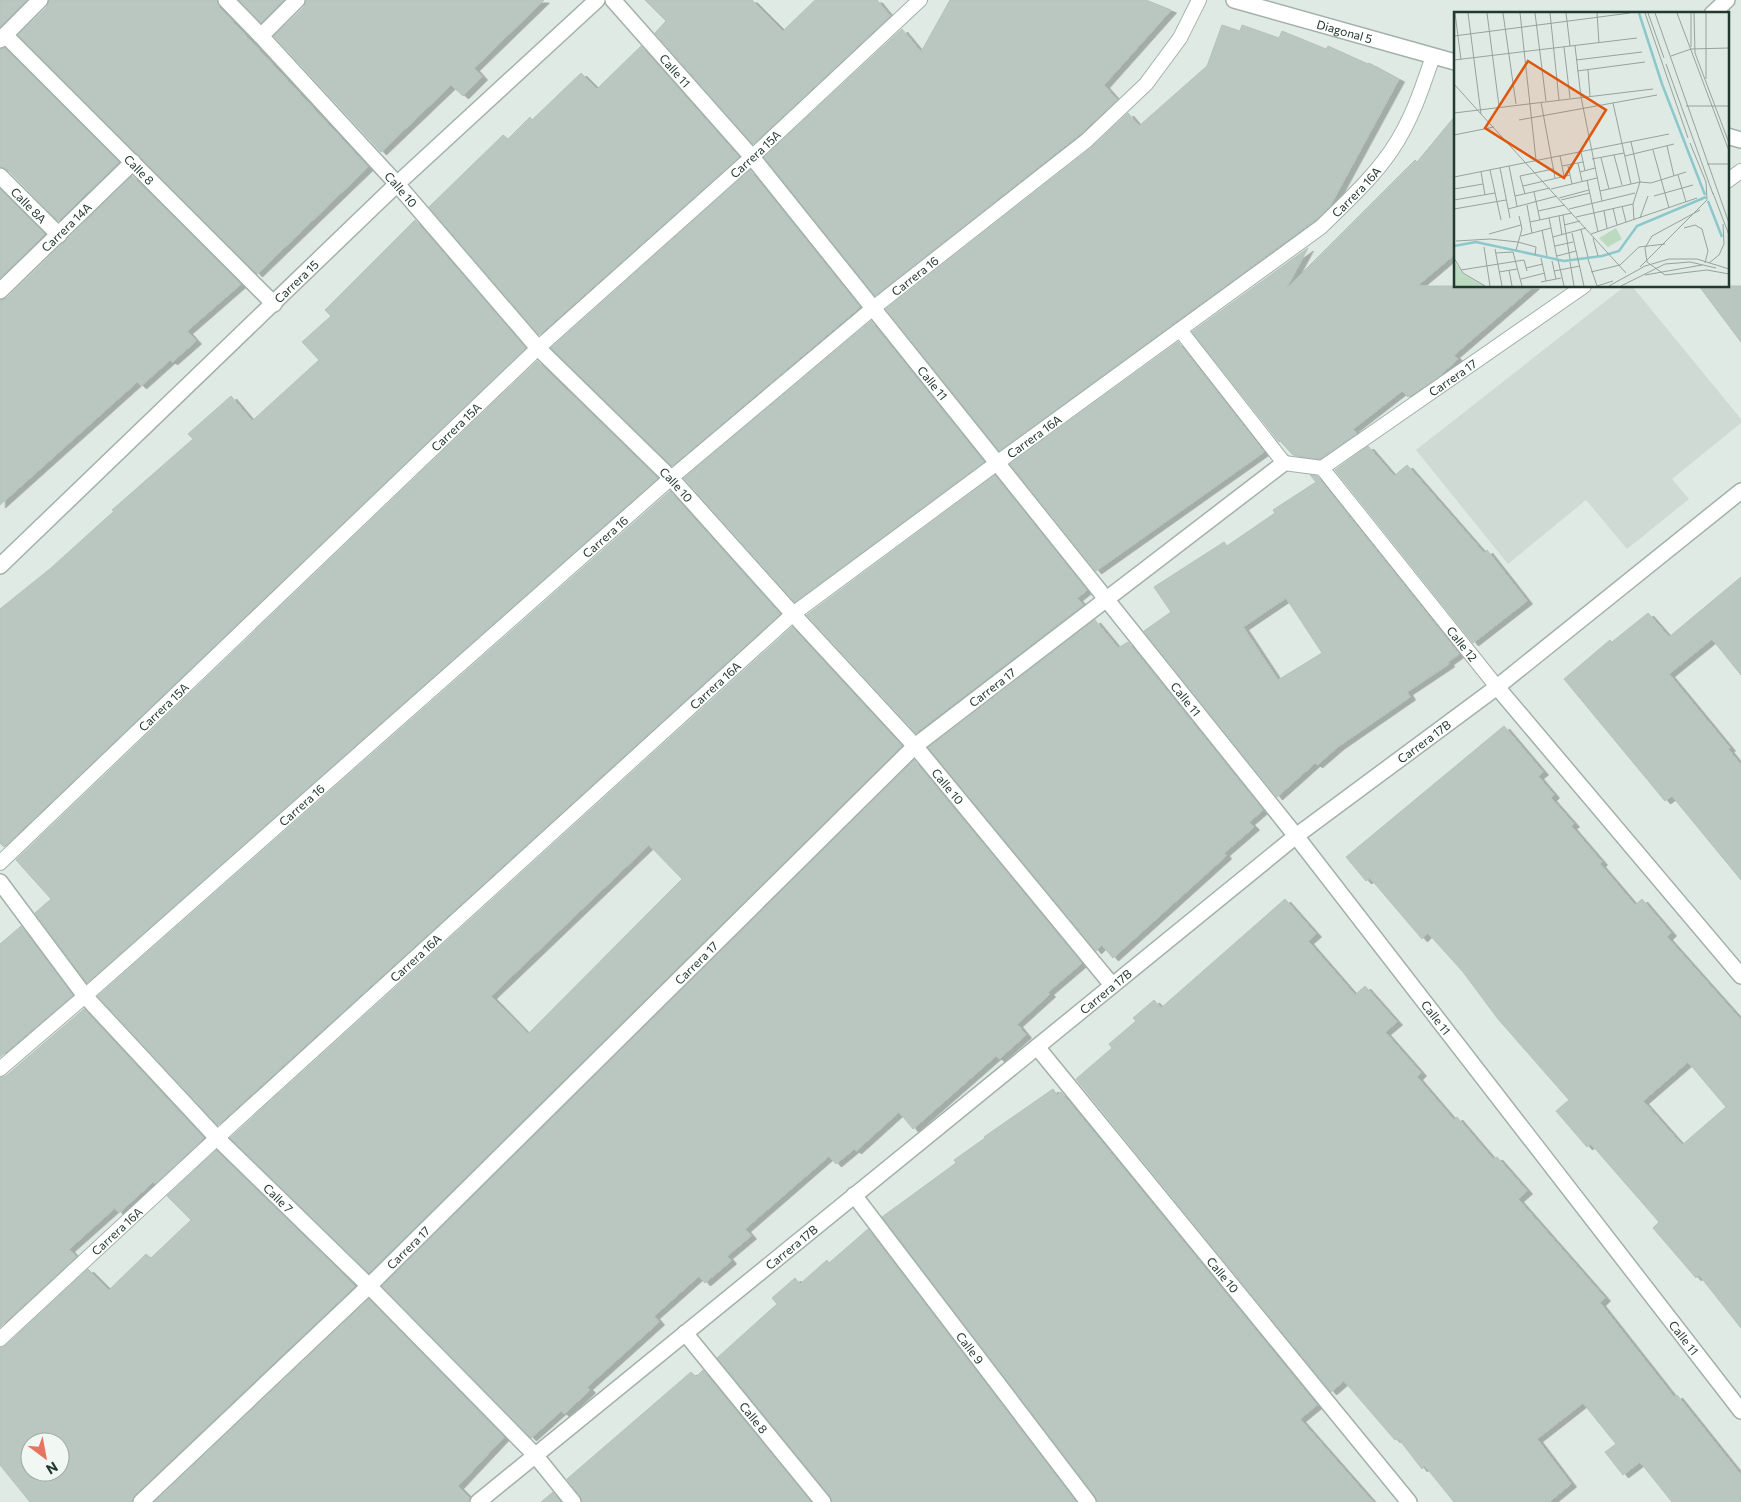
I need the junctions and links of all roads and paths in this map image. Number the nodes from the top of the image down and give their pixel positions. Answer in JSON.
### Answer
{"nodes":[{"id":1,"x":40,"y":0,"type":"edge"},
{"id":2,"x":226,"y":0,"type":"edge"},
{"id":3,"x":297,"y":0,"type":"edge"},
{"id":4,"x":597,"y":0,"type":"edge"},
{"id":5,"x":613,"y":0,"type":"edge"},
{"id":6,"x":920,"y":0,"type":"edge"},
{"id":7,"x":1199,"y":0,"type":"edge"},
{"id":8,"x":1234,"y":0,"type":"edge"},
{"id":9,"x":1727,"y":0,"type":"edge"},
{"id":10,"x":1714,"y":12,"type":"edge"},
{"id":11,"x":261,"y":36,"type":"junction"},
{"id":12,"x":2,"y":37,"type":"edge"},
{"id":13,"x":1433,"y":56,"type":"junction"},
{"id":14,"x":1454,"y":62,"type":"edge"},
{"id":15,"x":1728,"y":136,"type":"edge"},
{"id":16,"x":1741,"y":140,"type":"edge"},
{"id":17,"x":752,"y":157,"type":"junction"},
{"id":18,"x":133,"y":162,"type":"junction"},
{"id":19,"x":1741,"y":171,"type":"edge"},
{"id":20,"x":0,"y":176,"type":"edge"},
{"id":21,"x":1728,"y":180,"type":"edge"},
{"id":22,"x":397,"y":184,"type":"junction"},
{"id":23,"x":59,"y":235,"type":"junction"},
{"id":24,"x":1581,"y":288,"type":"edge"},
{"id":25,"x":0,"y":291,"type":"edge"},
{"id":26,"x":274,"y":304,"type":"junction"},
{"id":27,"x":872,"y":309,"type":"junction"},
{"id":28,"x":1180,"y":330,"type":"junction"},
{"id":29,"x":538,"y":348,"type":"junction"},
{"id":30,"x":996,"y":463,"type":"junction"},
{"id":31,"x":1284,"y":463,"type":"junction"},
{"id":32,"x":1322,"y":468,"type":"junction"},
{"id":33,"x":671,"y":478,"type":"junction"},
{"id":34,"x":1741,"y":490,"type":"edge"},
{"id":35,"x":0,"y":566,"type":"edge"},
{"id":36,"x":1106,"y":599,"type":"junction"},
{"id":37,"x":793,"y":614,"type":"junction"},
{"id":38,"x":1497,"y":687,"type":"junction"},
{"id":39,"x":914,"y":746,"type":"junction"},
{"id":40,"x":1296,"y":836,"type":"junction"},
{"id":41,"x":0,"y":863,"type":"edge"},
{"id":42,"x":0,"y":882,"type":"edge"},
{"id":43,"x":1741,"y":976,"type":"edge"},
{"id":44,"x":1112,"y":985,"type":"junction"},
{"id":45,"x":85,"y":996,"type":"junction"},
{"id":46,"x":1037,"y":1047,"type":"junction"},
{"id":47,"x":0,"y":1069,"type":"edge"},
{"id":48,"x":217,"y":1138,"type":"junction"},
{"id":49,"x":854,"y":1195,"type":"junction"},
{"id":50,"x":369,"y":1286,"type":"junction"},
{"id":51,"x":685,"y":1333,"type":"junction"},
{"id":52,"x":0,"y":1339,"type":"edge"},
{"id":53,"x":1741,"y":1411,"type":"edge"},
{"id":54,"x":535,"y":1455,"type":"junction"},
{"id":55,"x":141,"y":1502,"type":"edge"},
{"id":56,"x":478,"y":1502,"type":"edge"},
{"id":57,"x":573,"y":1502,"type":"edge"},
{"id":58,"x":823,"y":1502,"type":"edge"},
{"id":59,"x":1088,"y":1502,"type":"edge"},
{"id":60,"x":1409,"y":1502,"type":"edge"}],
"edges":[{"from":1,"to":12,"type":"street"},
{"from":2,"to":11,"type":"street","name":"Calle 10"},
{"from":3,"to":11,"type":"street"},
{"from":4,"to":22,"type":"street","name":"Carrera 15"},
{"from":5,"to":17,"type":"street","name":"Calle 11"},
{"from":6,"to":17,"type":"lane","name":"Carrera 15A"},
{"from":7,"to":27,"type":"lane","name":"Carrera 16"},
{"from":8,"to":13,"type":"street","name":"Diagonal 5"},
{"from":9,"to":10,"type":"street"},
{"from":11,"to":22,"type":"street","name":"Calle 10"},
{"from":12,"to":18,"type":"street","name":"Calle 8"},
{"from":13,"to":14,"type":"street","name":"Diagonal 5"},
{"from":13,"to":28,"type":"lane","name":"Carrera 16A"},
{"from":15,"to":16,"type":"street"},
{"from":17,"to":27,"type":"street","name":"Calle 11"},
{"from":17,"to":29,"type":"lane","name":"Carrera 15A"},
{"from":18,"to":23,"type":"street","name":"Carrera 14A"},
{"from":18,"to":26,"type":"street","name":"Calle 8"},
{"from":19,"to":21,"type":"lane"},
{"from":20,"to":23,"type":"street","name":"Calle 8A"},
{"from":22,"to":26,"type":"street","name":"Carrera 15"},
{"from":22,"to":29,"type":"street","name":"Calle 10"},
{"from":23,"to":25,"type":"street","name":"Carrera 14A"},
{"from":24,"to":32,"type":"lane","name":"Carrera 17"},
{"from":26,"to":35,"type":"street","name":"Carrera 15"},
{"from":27,"to":30,"type":"street","name":"Calle 11"},
{"from":27,"to":33,"type":"lane","name":"Carrera 16"},
{"from":28,"to":30,"type":"lane","name":"Carrera 16A"},
{"from":28,"to":31,"type":"lane"},
{"from":29,"to":33,"type":"street","name":"Calle 10"},
{"from":29,"to":41,"type":"lane","name":"Carrera 15A"},
{"from":30,"to":36,"type":"street","name":"Calle 11"},
{"from":30,"to":37,"type":"lane","name":"Carrera 16A"},
{"from":31,"to":32,"type":"lane"},
{"from":31,"to":36,"type":"street","name":"Carrera 17"},
{"from":32,"to":38,"type":"lane","name":"Calle 12"},
{"from":33,"to":37,"type":"street","name":"Calle 10"},
{"from":33,"to":45,"type":"lane","name":"Carrera 16"},
{"from":34,"to":38,"type":"street","name":"Carrera 17B"},
{"from":36,"to":39,"type":"street","name":"Carrera 17"},
{"from":36,"to":40,"type":"street","name":"Calle 11"},
{"from":37,"to":39,"type":"street","name":"Calle 10"},
{"from":37,"to":48,"type":"lane","name":"Carrera 16A"},
{"from":38,"to":40,"type":"street","name":"Carrera 17B"},
{"from":38,"to":43,"type":"street","name":"Calle 12"},
{"from":39,"to":44,"type":"street","name":"Calle 10"},
{"from":39,"to":50,"type":"street","name":"Carrera 17"},
{"from":40,"to":44,"type":"street","name":"Carrera 17B"},
{"from":40,"to":53,"type":"street","name":"Calle 11"},
{"from":42,"to":45,"type":"street","name":"Calle 7"},
{"from":44,"to":46,"type":"street","name":"Carrera 17B"},
{"from":45,"to":47,"type":"lane","name":"Carrera 16"},
{"from":45,"to":48,"type":"street","name":"Calle 7"},
{"from":46,"to":49,"type":"street","name":"Carrera 17B"},
{"from":46,"to":60,"type":"street","name":"Calle 10"},
{"from":48,"to":50,"type":"street","name":"Calle 7"},
{"from":48,"to":52,"type":"lane","name":"Carrera 16A"},
{"from":49,"to":51,"type":"street","name":"Carrera 17B"},
{"from":49,"to":59,"type":"street","name":"Calle 9"},
{"from":50,"to":54,"type":"street","name":"Calle 7"},
{"from":50,"to":55,"type":"street","name":"Carrera 17"},
{"from":51,"to":54,"type":"street","name":"Carrera 17B"},
{"from":51,"to":58,"type":"street","name":"Calle 8"},
{"from":54,"to":56,"type":"street","name":"Carrera 17B"},
{"from":54,"to":57,"type":"street","name":"Calle 7"}]}
